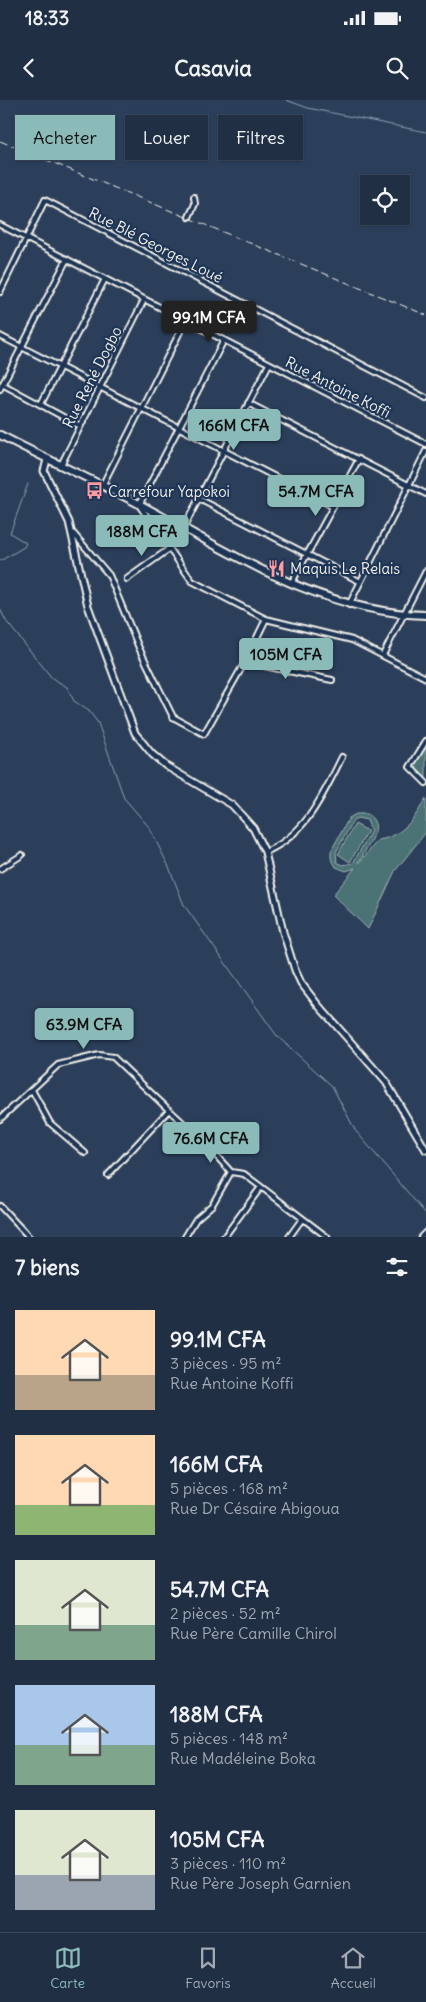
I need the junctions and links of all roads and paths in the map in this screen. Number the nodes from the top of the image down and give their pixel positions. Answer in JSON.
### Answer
{"nodes":[{"id":1,"x":194,"y":197,"type":"dead end"},
{"id":2,"x":188,"y":217,"type":"dead end"},
{"id":3,"x":0,"y":225,"type":"edge"},
{"id":4,"x":27,"y":239,"type":"junction"},
{"id":5,"x":67,"y":259,"type":"junction"},
{"id":6,"x":105,"y":279,"type":"junction"},
{"id":7,"x":0,"y":280,"type":"edge"},
{"id":8,"x":5,"y":282,"type":"junction"},
{"id":9,"x":0,"y":292,"type":"edge"},
{"id":10,"x":144,"y":300,"type":"junction"},
{"id":11,"x":186,"y":320,"type":"junction"},
{"id":12,"x":0,"y":336,"type":"edge"},
{"id":13,"x":224,"y":340,"type":"junction"},
{"id":14,"x":22,"y":347,"type":"junction"},
{"id":15,"x":269,"y":364,"type":"junction"},
{"id":16,"x":61,"y":366,"type":"junction"},
{"id":17,"x":1,"y":386,"type":"edge"},
{"id":18,"x":100,"y":387,"type":"junction"},
{"id":19,"x":426,"y":398,"type":"edge"},
{"id":20,"x":248,"y":403,"type":"junction"},
{"id":21,"x":41,"y":404,"type":"junction"},
{"id":22,"x":142,"y":408,"type":"junction"},
{"id":23,"x":80,"y":426,"type":"junction"},
{"id":24,"x":179,"y":426,"type":"junction"},
{"id":25,"x":0,"y":435,"type":"edge"},
{"id":26,"x":426,"y":444,"type":"edge"},
{"id":27,"x":224,"y":450,"type":"junction"},
{"id":28,"x":426,"y":451,"type":"edge"},
{"id":29,"x":359,"y":459,"type":"junction"},
{"id":30,"x":47,"y":460,"type":"junction"},
{"id":31,"x":61,"y":465,"type":"junction"},
{"id":32,"x":102,"y":486,"type":"junction"},
{"id":33,"x":408,"y":486,"type":"junction"},
{"id":34,"x":426,"y":494,"type":"edge"},
{"id":35,"x":199,"y":499,"type":"junction"},
{"id":36,"x":139,"y":505,"type":"junction"},
{"id":37,"x":332,"y":506,"type":"junction"},
{"id":38,"x":183,"y":529,"type":"junction"},
{"id":39,"x":72,"y":532,"type":"junction"},
{"id":40,"x":169,"y":549,"type":"junction"},
{"id":41,"x":307,"y":555,"type":"junction"},
{"id":42,"x":426,"y":571,"type":"edge"},
{"id":43,"x":127,"y":579,"type":"dead end"},
{"id":44,"x":359,"y":581,"type":"junction"},
{"id":45,"x":291,"y":584,"type":"junction"},
{"id":46,"x":349,"y":605,"type":"junction"},
{"id":47,"x":403,"y":614,"type":"junction"},
{"id":48,"x":426,"y":615,"type":"edge"},
{"id":49,"x":266,"y":619,"type":"junction"},
{"id":50,"x":383,"y":655,"type":"junction"},
{"id":51,"x":245,"y":662,"type":"junction"},
{"id":52,"x":426,"y":677,"type":"edge"},
{"id":53,"x":332,"y":680,"type":"dead end"},
{"id":54,"x":426,"y":741,"type":"edge"},
{"id":55,"x":342,"y":757,"type":"dead end"},
{"id":56,"x":426,"y":783,"type":"edge"},
{"id":57,"x":265,"y":852,"type":"junction"},
{"id":58,"x":22,"y":855,"type":"dead end"},
{"id":59,"x":0,"y":869,"type":"edge"},
{"id":60,"x":32,"y":1090,"type":"junction"},
{"id":61,"x":169,"y":1110,"type":"junction"},
{"id":62,"x":0,"y":1119,"type":"edge"},
{"id":63,"x":426,"y":1150,"type":"edge"},
{"id":64,"x":85,"y":1153,"type":"dead end"},
{"id":65,"x":231,"y":1172,"type":"junction"},
{"id":66,"x":108,"y":1175,"type":"dead end"},
{"id":67,"x":261,"y":1187,"type":"junction"},
{"id":68,"x":0,"y":1206,"type":"edge"},
{"id":69,"x":302,"y":1219,"type":"junction"},
{"id":70,"x":426,"y":1232,"type":"edge"},
{"id":71,"x":29,"y":1237,"type":"edge"},
{"id":72,"x":185,"y":1237,"type":"edge"},
{"id":73,"x":224,"y":1237,"type":"edge"},
{"id":74,"x":289,"y":1237,"type":"edge"},
{"id":75,"x":327,"y":1237,"type":"edge"},
{"id":76,"x":421,"y":1237,"type":"edge"}],
"edges":[{"from":1,"to":2,"type":"street"},
{"from":3,"to":4,"type":"street","name":"Rue Antoine Koffi"},
{"from":4,"to":5,"type":"street","name":"Rue Antoine Koffi"},
{"from":4,"to":8,"type":"street","name":"Rue Blé Georges Loué"},
{"from":4,"to":19,"type":"street","name":"Rue Blé Georges Loué"},
{"from":5,"to":6,"type":"street","name":"Rue Antoine Koffi"},
{"from":5,"to":14,"type":"street"},
{"from":6,"to":10,"type":"street","name":"Rue Antoine Koffi"},
{"from":6,"to":16,"type":"street"},
{"from":7,"to":8,"type":"street"},
{"from":8,"to":9,"type":"street","name":"Rue Blé Georges Loué"},
{"from":10,"to":11,"type":"street","name":"Rue Antoine Koffi"},
{"from":10,"to":18,"type":"street","name":"Rue René Dogbo"},
{"from":11,"to":13,"type":"street","name":"Rue Antoine Koffi"},
{"from":11,"to":22,"type":"street"},
{"from":12,"to":14,"type":"street"},
{"from":13,"to":15,"type":"street","name":"Rue Antoine Koffi"},
{"from":13,"to":24,"type":"street"},
{"from":14,"to":16,"type":"street"},
{"from":14,"to":17,"type":"street"},
{"from":15,"to":20,"type":"street"},
{"from":15,"to":26,"type":"street","name":"Rue Antoine Koffi"},
{"from":16,"to":18,"type":"street"},
{"from":16,"to":21,"type":"street"},
{"from":17,"to":21,"type":"street"},
{"from":18,"to":22,"type":"street"},
{"from":18,"to":23,"type":"street","name":"Rue René Dogbo"},
{"from":20,"to":27,"type":"street"},
{"from":20,"to":29,"type":"street"},
{"from":21,"to":23,"type":"street"},
{"from":22,"to":24,"type":"street"},
{"from":22,"to":32,"type":"street"},
{"from":23,"to":31,"type":"street","name":"Rue René Dogbo"},
{"from":24,"to":27,"type":"street"},
{"from":24,"to":36,"type":"street"},
{"from":25,"to":30,"type":"main road"},
{"from":27,"to":35,"type":"street"},
{"from":27,"to":37,"type":"street"},
{"from":28,"to":33,"type":"street"},
{"from":29,"to":33,"type":"street"},
{"from":29,"to":37,"type":"street"},
{"from":30,"to":31,"type":"main road"},
{"from":30,"to":39,"type":"street"},
{"from":31,"to":32,"type":"main road"},
{"from":32,"to":36,"type":"main road"},
{"from":33,"to":34,"type":"street"},
{"from":33,"to":44,"type":"street"},
{"from":35,"to":38,"type":"street"},
{"from":35,"to":41,"type":"street"},
{"from":36,"to":38,"type":"main road"},
{"from":36,"to":40,"type":"street"},
{"from":37,"to":41,"type":"street"},
{"from":38,"to":45,"type":"main road"},
{"from":39,"to":51,"type":"street"},
{"from":39,"to":57,"type":"street"},
{"from":40,"to":43,"type":"street"},
{"from":40,"to":49,"type":"street"},
{"from":41,"to":44,"type":"street"},
{"from":41,"to":45,"type":"street"},
{"from":42,"to":47,"type":"street"},
{"from":44,"to":46,"type":"street"},
{"from":45,"to":46,"type":"main road"},
{"from":46,"to":47,"type":"main road"},
{"from":47,"to":48,"type":"main road"},
{"from":47,"to":50,"type":"street"},
{"from":49,"to":50,"type":"street"},
{"from":49,"to":51,"type":"street"},
{"from":50,"to":52,"type":"street"},
{"from":51,"to":53,"type":"street"},
{"from":54,"to":56,"type":"street"},
{"from":55,"to":57,"type":"street"},
{"from":57,"to":63,"type":"street"},
{"from":58,"to":59,"type":"street"},
{"from":60,"to":61,"type":"street"},
{"from":60,"to":62,"type":"street"},
{"from":60,"to":64,"type":"street"},
{"from":61,"to":65,"type":"street"},
{"from":61,"to":66,"type":"street"},
{"from":65,"to":67,"type":"street"},
{"from":65,"to":72,"type":"street"},
{"from":67,"to":69,"type":"street"},
{"from":67,"to":73,"type":"street"},
{"from":68,"to":71,"type":"street"},
{"from":69,"to":74,"type":"street"},
{"from":69,"to":75,"type":"street"},
{"from":70,"to":76,"type":"street"}]}
